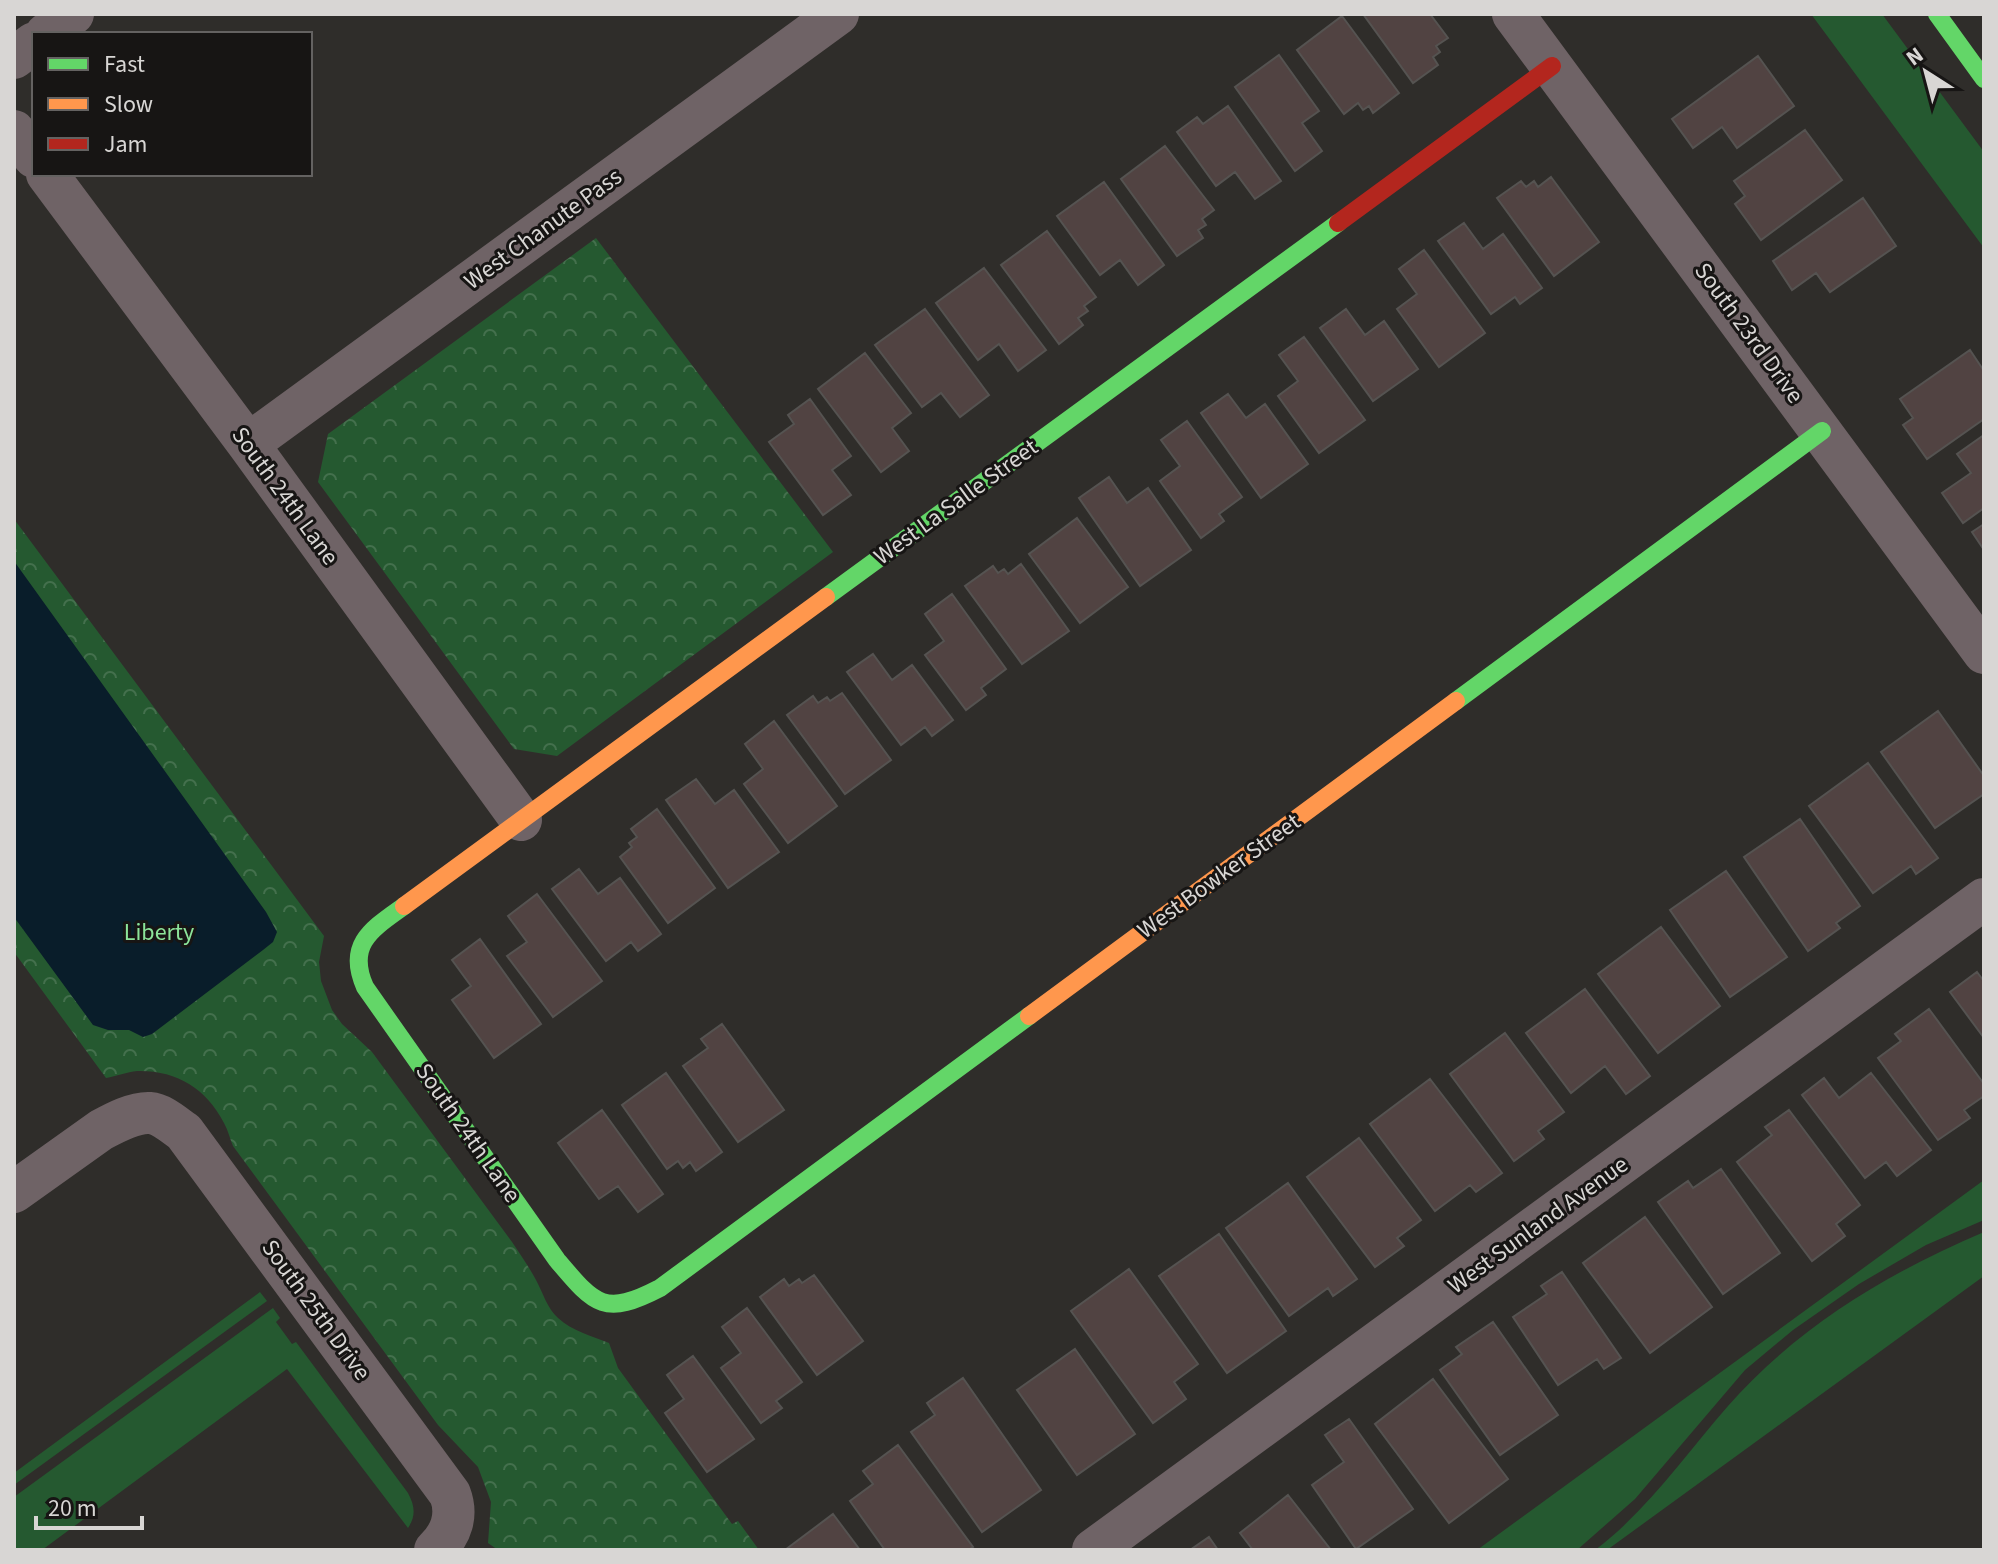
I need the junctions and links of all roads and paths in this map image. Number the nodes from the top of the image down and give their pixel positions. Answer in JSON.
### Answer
{"nodes":[{"id":1,"x":73,"y":14,"type":"edge"},
{"id":2,"x":838,"y":14,"type":"edge"},
{"id":3,"x":1513,"y":14,"type":"edge"},
{"id":4,"x":1937,"y":14,"type":"edge"},
{"id":5,"x":49,"y":32,"type":"edge"},
{"id":6,"x":32,"y":44,"type":"edge"},
{"id":7,"x":14,"y":58,"type":"edge"},
{"id":8,"x":1552,"y":66,"type":"junction"},
{"id":9,"x":1982,"y":73,"type":"edge"},
{"id":10,"x":14,"y":131,"type":"edge"},
{"id":11,"x":32,"y":154,"type":"edge"},
{"id":12,"x":48,"y":176,"type":"edge"},
{"id":13,"x":1822,"y":431,"type":"junction"},
{"id":14,"x":248,"y":444,"type":"junction"},
{"id":15,"x":1984,"y":653,"type":"edge"},
{"id":16,"x":521,"y":820,"type":"junction"},
{"id":17,"x":1984,"y":899,"type":"edge"},
{"id":18,"x":362,"y":941,"type":"joint"},
{"id":19,"x":14,"y":1192,"type":"edge"},
{"id":20,"x":609,"y":1307,"type":"joint"},
{"id":21,"x":444,"y":1539,"type":"edge"},
{"id":22,"x":1093,"y":1550,"type":"edge"}],
"edges":[{"from":1,"to":5,"type":"street"},
{"from":2,"to":14,"type":"street","name":"West Chanute Pass"},
{"from":3,"to":8,"type":"street","name":"South 23rd Drive"},
{"from":4,"to":9,"type":"street"},
{"from":6,"to":7,"type":"street"},
{"from":8,"to":13,"type":"street","name":"South 23rd Drive"},
{"from":8,"to":16,"type":"street","name":"West La Salle Street"},
{"from":10,"to":11,"type":"street"},
{"from":12,"to":14,"type":"street","name":"South 24th Lane"},
{"from":13,"to":15,"type":"street","name":"South 23rd Drive"},
{"from":13,"to":20,"type":"street","name":"West Bowker Street"},
{"from":14,"to":16,"type":"street","name":"South 24th Lane"},
{"from":16,"to":18,"type":"street","name":"West La Salle Street"},
{"from":17,"to":22,"type":"street","name":"West Sunland Avenue"},
{"from":18,"to":20,"type":"street","name":"South 24th Lane"},
{"from":19,"to":21,"type":"street","name":"South 25th Drive"}]}
